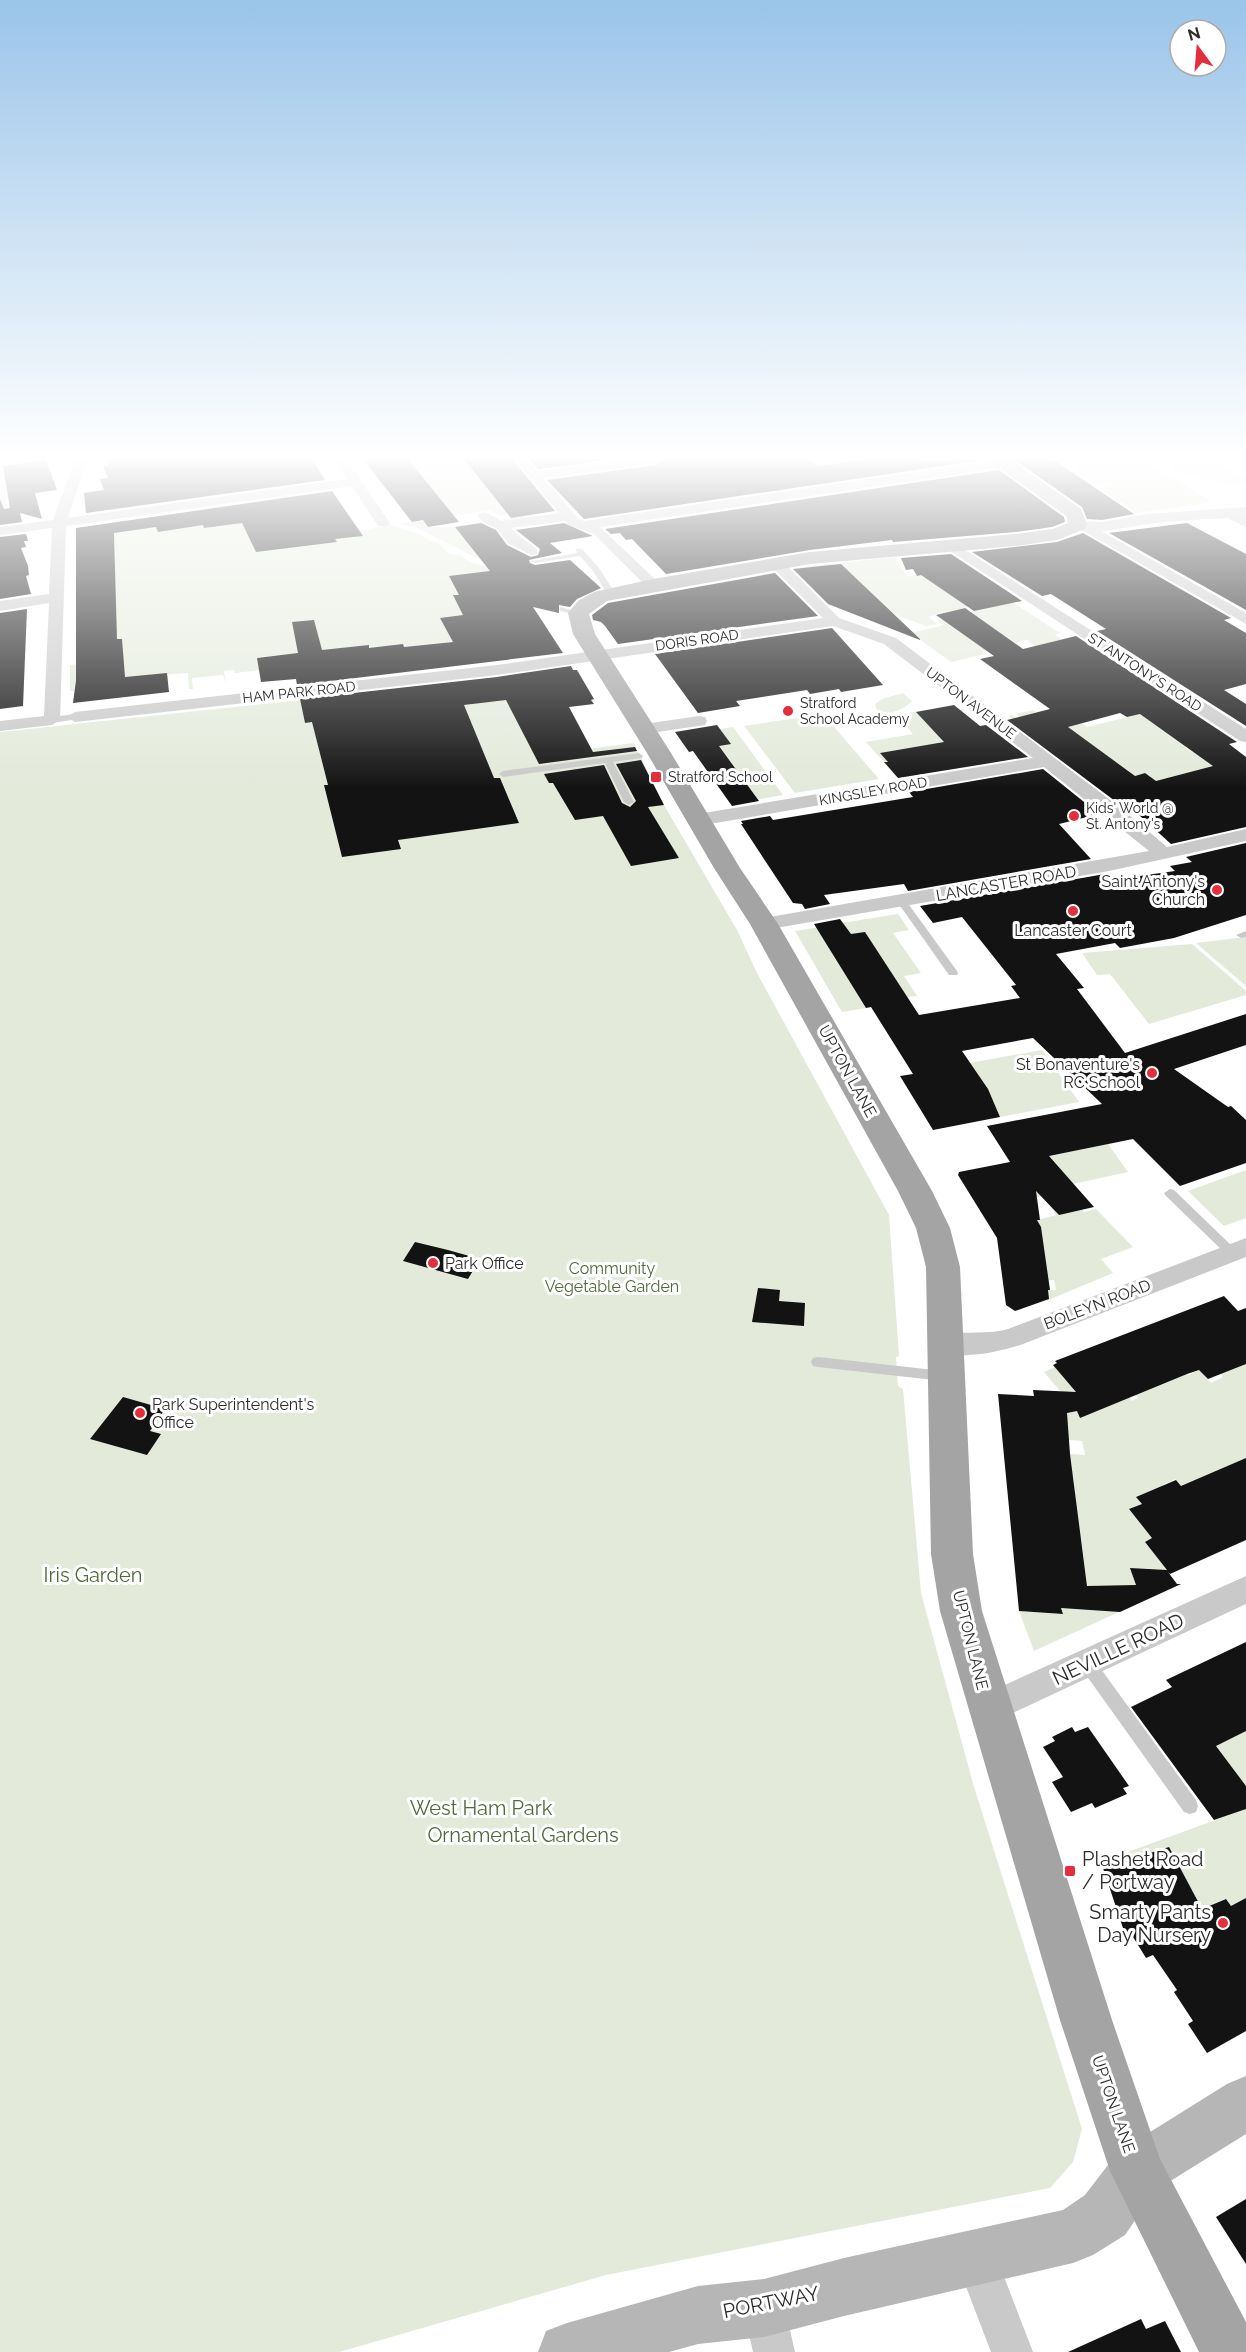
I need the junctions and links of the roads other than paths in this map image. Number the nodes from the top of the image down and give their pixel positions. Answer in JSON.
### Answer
{"nodes":[{"id":1,"x":57,"y":569,"type":"edge"},
{"id":2,"x":595,"y":569,"type":"edge"},
{"id":3,"x":637,"y":569,"type":"edge"},
{"id":4,"x":744,"y":569,"type":"edge"},
{"id":5,"x":782,"y":569,"type":"edge"},
{"id":6,"x":987,"y":569,"type":"edge"},
{"id":7,"x":1158,"y":569,"type":"edge"},
{"id":8,"x":653,"y":585,"type":"junction"},
{"id":9,"x":611,"y":593,"type":"junction"},
{"id":10,"x":55,"y":598,"type":"junction"},
{"id":11,"x":0,"y":606,"type":"edge"},
{"id":12,"x":1246,"y":619,"type":"edge"},
{"id":13,"x":834,"y":621,"type":"junction"},
{"id":14,"x":597,"y":655,"type":"junction"},
{"id":15,"x":75,"y":717,"type":"joint"},
{"id":16,"x":52,"y":720,"type":"junction"},
{"id":17,"x":699,"y":721,"type":"dead end"},
{"id":18,"x":0,"y":726,"type":"edge"},
{"id":19,"x":1246,"y":737,"type":"edge"},
{"id":20,"x":642,"y":743,"type":"junction"},
{"id":21,"x":608,"y":760,"type":"junction"},
{"id":22,"x":1048,"y":761,"type":"junction"},
{"id":23,"x":503,"y":774,"type":"dead end"},
{"id":24,"x":629,"y":802,"type":"dead end"},
{"id":25,"x":698,"y":820,"type":"junction"},
{"id":26,"x":1246,"y":835,"type":"edge"},
{"id":27,"x":1163,"y":853,"type":"junction"},
{"id":28,"x":901,"y":900,"type":"junction"},
{"id":29,"x":764,"y":924,"type":"junction"},
{"id":30,"x":953,"y":973,"type":"dead end"},
{"id":31,"x":1170,"y":1193,"type":"dead end"},
{"id":32,"x":1239,"y":1250,"type":"edge"},
{"id":33,"x":946,"y":1360,"type":"junction"},
{"id":34,"x":818,"y":1362,"type":"dead end"},
{"id":35,"x":1246,"y":1589,"type":"edge"},
{"id":36,"x":1087,"y":1663,"type":"junction"},
{"id":37,"x":989,"y":1708,"type":"junction"},
{"id":38,"x":1190,"y":1806,"type":"dead end"},
{"id":39,"x":1246,"y":2103,"type":"edge"},
{"id":40,"x":1137,"y":2171,"type":"junction"},
{"id":41,"x":976,"y":2258,"type":"junction"},
{"id":42,"x":769,"y":2330,"type":"edge"},
{"id":43,"x":567,"y":2352,"type":"edge"},
{"id":44,"x":1012,"y":2352,"type":"edge"},
{"id":45,"x":1230,"y":2352,"type":"edge"}],
"edges":[{"from":1,"to":10,"type":"street"},
{"from":2,"to":9,"type":"lane"},
{"from":3,"to":8,"type":"street"},
{"from":4,"to":8,"type":"main road","name":"UPTON LANE"},
{"from":5,"to":13,"type":"street","name":"UPTON AVENUE"},
{"from":6,"to":19,"type":"street","name":"ST ANTONY'S ROAD"},
{"from":7,"to":12,"type":"street"},
{"from":8,"to":9,"type":"main road","name":"UPTON LANE"},
{"from":9,"to":14,"type":"main road","name":"UPTON LANE"},
{"from":10,"to":11,"type":"street"},
{"from":10,"to":16,"type":"street"},
{"from":13,"to":14,"type":"street","name":"DORIS ROAD"},
{"from":13,"to":22,"type":"street","name":"UPTON AVENUE"},
{"from":14,"to":15,"type":"street","name":"HAM PARK ROAD"},
{"from":14,"to":20,"type":"main road","name":"UPTON LANE"},
{"from":15,"to":16,"type":"lane","name":"HAM PARK ROAD"},
{"from":16,"to":18,"type":"street","name":"HAM PARK ROAD"},
{"from":17,"to":20,"type":"street"},
{"from":20,"to":21,"type":"lane"},
{"from":20,"to":25,"type":"main road","name":"UPTON LANE"},
{"from":21,"to":23,"type":"lane"},
{"from":21,"to":24,"type":"lane"},
{"from":22,"to":25,"type":"street","name":"KINGSLEY ROAD"},
{"from":22,"to":27,"type":"street","name":"UPTON AVENUE"},
{"from":25,"to":29,"type":"main road","name":"UPTON LANE"},
{"from":26,"to":27,"type":"street","name":"LANCASTER ROAD"},
{"from":27,"to":28,"type":"street","name":"LANCASTER ROAD"},
{"from":28,"to":29,"type":"street","name":"LANCASTER ROAD"},
{"from":28,"to":30,"type":"lane"},
{"from":29,"to":33,"type":"main road","name":"UPTON LANE"},
{"from":31,"to":32,"type":"lane"},
{"from":32,"to":33,"type":"street","name":"BOLEYN ROAD"},
{"from":33,"to":34,"type":"lane"},
{"from":33,"to":37,"type":"main road","name":"UPTON LANE"},
{"from":35,"to":36,"type":"street","name":"NEVILLE ROAD"},
{"from":36,"to":37,"type":"street","name":"NEVILLE ROAD"},
{"from":36,"to":38,"type":"lane"},
{"from":37,"to":40,"type":"main road","name":"UPTON LANE"},
{"from":39,"to":40,"type":"main road"},
{"from":40,"to":41,"type":"main road","name":"PORTWAY"},
{"from":40,"to":45,"type":"main road","name":"UPTON LANE"},
{"from":41,"to":42,"type":"main road","name":"PORTWAY"},
{"from":41,"to":44,"type":"street"},
{"from":42,"to":43,"type":"main road","name":"PORTWAY"}]}
